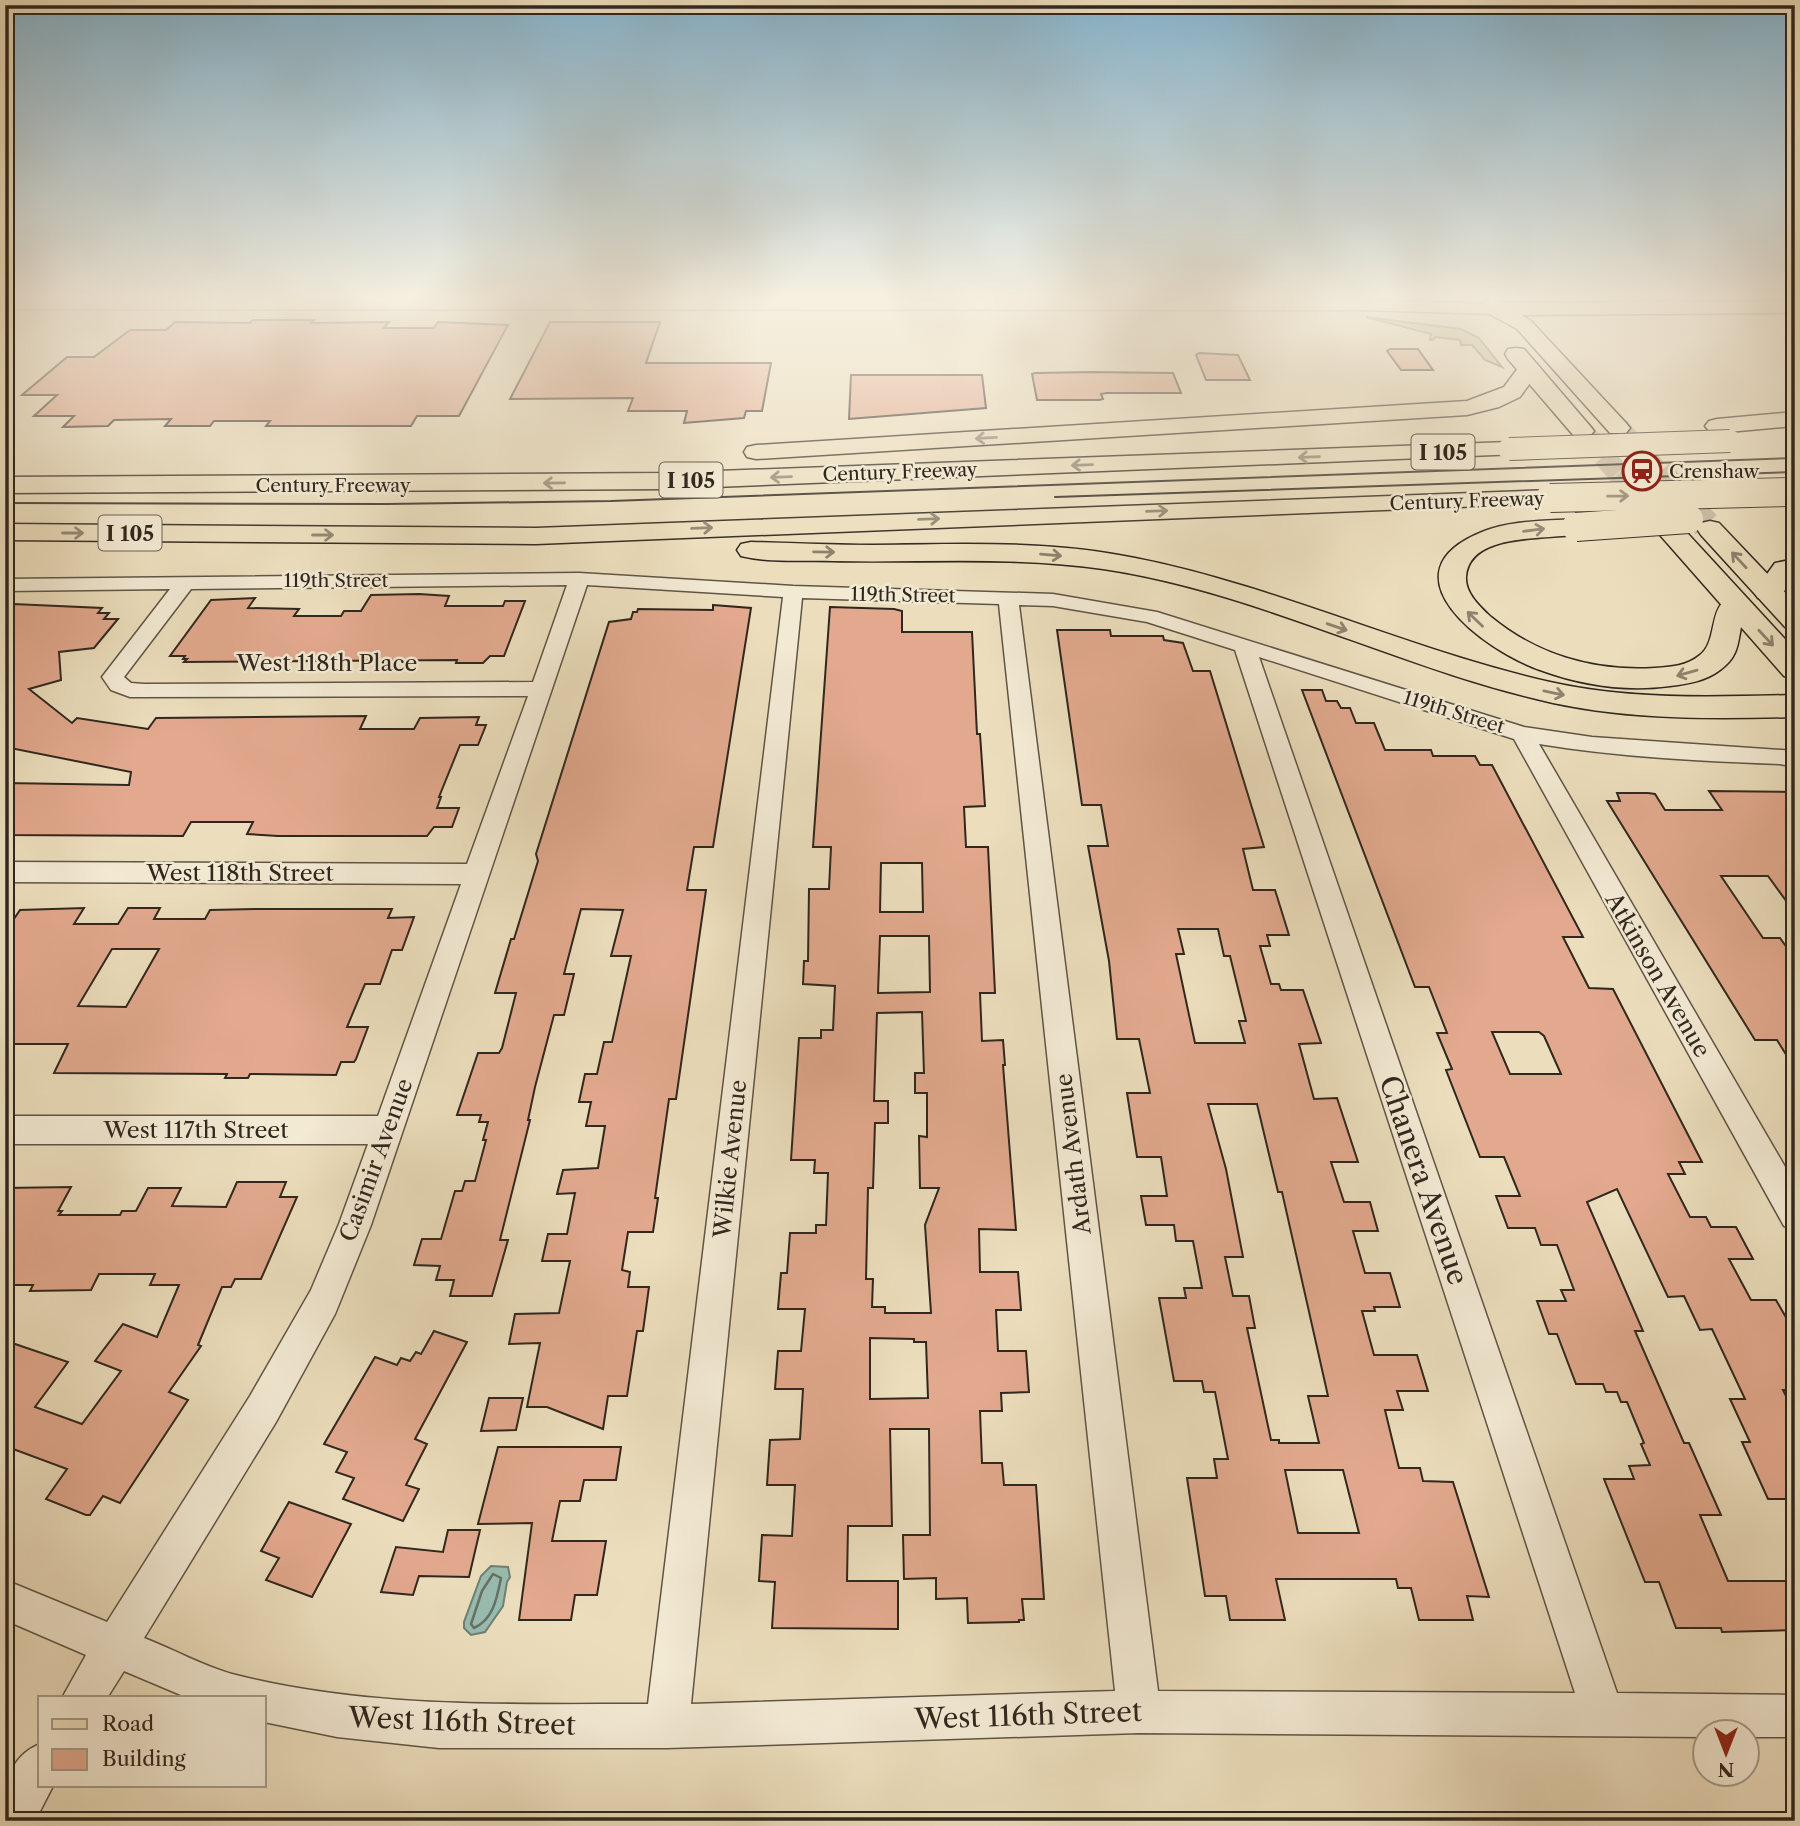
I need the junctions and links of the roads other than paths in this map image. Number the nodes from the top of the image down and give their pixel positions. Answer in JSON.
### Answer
{"nodes":[{"id":1,"x":1520,"y":381,"type":"edge"},
{"id":2,"x":1540,"y":381,"type":"edge"},
{"id":3,"x":1575,"y":381,"type":"edge"},
{"id":4,"x":1795,"y":419,"type":"edge"},
{"id":5,"x":1618,"y":428,"type":"tunnel mouth"},
{"id":6,"x":1582,"y":430,"type":"tunnel mouth"},
{"id":7,"x":1723,"y":433,"type":"junction"},
{"id":8,"x":1795,"y":439,"type":"edge"},
{"id":9,"x":738,"y":453,"type":"dead end"},
{"id":10,"x":655,"y":457,"type":"dead end"},
{"id":11,"x":5,"y":485,"type":"edge"},
{"id":12,"x":155,"y":486,"type":"junction"},
{"id":13,"x":1794,"y":498,"type":"edge"},
{"id":14,"x":1668,"y":529,"type":"tunnel mouth"},
{"id":15,"x":1710,"y":529,"type":"tunnel mouth"},
{"id":16,"x":5,"y":532,"type":"edge"},
{"id":17,"x":536,"y":536,"type":"junction"},
{"id":18,"x":1795,"y":567,"type":"edge"},
{"id":19,"x":579,"y":579,"type":"junction"},
{"id":20,"x":187,"y":581,"type":"junction"},
{"id":21,"x":5,"y":585,"type":"edge"},
{"id":22,"x":793,"y":592,"type":"junction"},
{"id":23,"x":1768,"y":592,"type":"junction"},
{"id":24,"x":1008,"y":597,"type":"junction"},
{"id":25,"x":1737,"y":607,"type":"junction"},
{"id":26,"x":1795,"y":621,"type":"edge"},
{"id":27,"x":1244,"y":645,"type":"junction"},
{"id":28,"x":1795,"y":669,"type":"edge"},
{"id":29,"x":539,"y":689,"type":"junction"},
{"id":30,"x":1795,"y":706,"type":"edge"},
{"id":31,"x":1522,"y":734,"type":"junction"},
{"id":32,"x":1788,"y":757,"type":"edge"},
{"id":33,"x":5,"y":873,"type":"edge"},
{"id":34,"x":476,"y":874,"type":"junction"},
{"id":35,"x":5,"y":1130,"type":"edge"},
{"id":36,"x":387,"y":1130,"type":"junction"},
{"id":37,"x":1795,"y":1215,"type":"edge"},
{"id":38,"x":5,"y":1600,"type":"edge"},
{"id":39,"x":115,"y":1647,"type":"junction"},
{"id":40,"x":84,"y":1696,"type":"edge"},
{"id":41,"x":237,"y":1696,"type":"edge"},
{"id":42,"x":266,"y":1701,"type":"edge"},
{"id":43,"x":1139,"y":1712,"type":"junction"},
{"id":44,"x":1603,"y":1714,"type":"junction"},
{"id":45,"x":1795,"y":1716,"type":"edge"},
{"id":46,"x":667,"y":1726,"type":"junction"},
{"id":47,"x":38,"y":1770,"type":"edge"},
{"id":48,"x":10,"y":1821,"type":"edge"}],
"edges":[{"from":1,"to":9,"type":"main road","one_way":true},
{"from":2,"to":6,"type":"main road"},
{"from":3,"to":5,"type":"main road"},
{"from":4,"to":7,"type":"main road"},
{"from":7,"to":8,"type":"main road","name":"Century Freeway","number":"I 105"},
{"from":7,"to":12,"type":"main road","name":"Century Freeway","number":"I 105","one_way":true,"bridge":true},
{"from":10,"to":12,"type":"main road"},
{"from":11,"to":12,"type":"main road","name":"Century Freeway","number":"I 105"},
{"from":17,"to":13,"type":"main road","name":"Century Freeway","number":"I 105","one_way":true,"bridge":true},
{"from":25,"to":13,"type":"main road","one_way":true,"bridge":true},
{"from":14,"to":25,"type":"main road"},
{"from":23,"to":15,"type":"main road","one_way":true},
{"from":16,"to":17,"type":"main road","name":"Century Freeway","number":"I 105","one_way":true},
{"from":17,"to":30,"type":"main road","one_way":true},
{"from":18,"to":23,"type":"main road"},
{"from":19,"to":20,"type":"street","name":"119th Street"},
{"from":19,"to":22,"type":"street","name":"119th Street"},
{"from":19,"to":29,"type":"street","name":"Casimir Avenue"},
{"from":20,"to":21,"type":"street","name":"119th Street"},
{"from":20,"to":29,"type":"street","name":"West 118th Place"},
{"from":22,"to":24,"type":"street","name":"119th Street"},
{"from":22,"to":46,"type":"street","name":"Wilkie Avenue"},
{"from":23,"to":26,"type":"main road"},
{"from":24,"to":27,"type":"street","name":"119th Street"},
{"from":24,"to":43,"type":"street","name":"Ardath Avenue"},
{"from":25,"to":28,"type":"main road","one_way":true},
{"from":27,"to":31,"type":"street","name":"119th Street"},
{"from":27,"to":44,"type":"street","name":"Chanera Avenue"},
{"from":29,"to":34,"type":"street","name":"Casimir Avenue"},
{"from":31,"to":32,"type":"street","name":"119th Street"},
{"from":31,"to":37,"type":"street","name":"Atkinson Avenue"},
{"from":33,"to":34,"type":"street","name":"West 118th Street"},
{"from":34,"to":36,"type":"street","name":"Casimir Avenue"},
{"from":35,"to":36,"type":"street","name":"West 117th Street"},
{"from":36,"to":39,"type":"street","name":"Casimir Avenue"},
{"from":38,"to":39,"type":"street"},
{"from":39,"to":40,"type":"street","name":"Casimir Avenue"},
{"from":39,"to":41,"type":"street"},
{"from":42,"to":46,"type":"street","name":"West 116th Street"},
{"from":43,"to":44,"type":"street","name":"West 116th Street"},
{"from":43,"to":46,"type":"street","name":"West 116th Street"},
{"from":44,"to":45,"type":"street","name":"West 116th Street"},
{"from":47,"to":48,"type":"street"}]}
